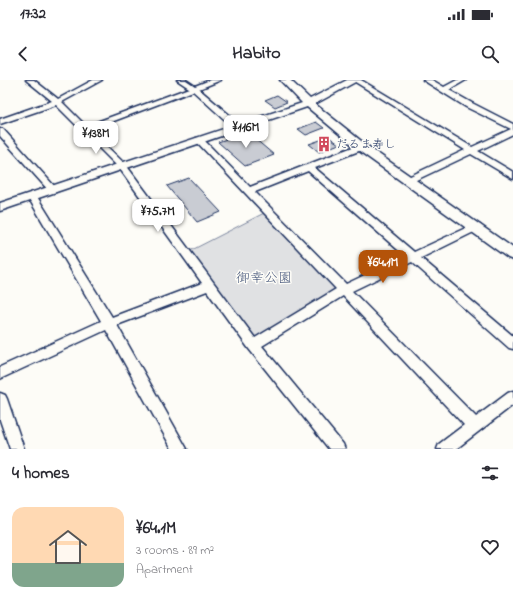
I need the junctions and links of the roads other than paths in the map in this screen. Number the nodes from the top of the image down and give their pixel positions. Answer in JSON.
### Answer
{"nodes":[{"id":1,"x":30,"y":80,"type":"edge"},
{"id":2,"x":98,"y":80,"type":"edge"},
{"id":3,"x":181,"y":80,"type":"edge"},
{"id":4,"x":217,"y":80,"type":"edge"},
{"id":5,"x":286,"y":80,"type":"edge"},
{"id":6,"x":355,"y":80,"type":"edge"},
{"id":7,"x":427,"y":80,"type":"edge"},
{"id":8,"x":462,"y":80,"type":"edge"},
{"id":9,"x":194,"y":88,"type":"junction"},
{"id":10,"x":444,"y":90,"type":"junction"},
{"id":11,"x":57,"y":102,"type":"junction"},
{"id":12,"x":308,"y":104,"type":"junction"},
{"id":13,"x":0,"y":122,"type":"edge"},
{"id":14,"x":238,"y":127,"type":"junction"},
{"id":15,"x":513,"y":127,"type":"edge"},
{"id":16,"x":84,"y":129,"type":"junction"},
{"id":17,"x":0,"y":130,"type":"edge"},
{"id":18,"x":513,"y":131,"type":"edge"},
{"id":19,"x":199,"y":140,"type":"junction"},
{"id":20,"x":361,"y":147,"type":"junction"},
{"id":21,"x":471,"y":150,"type":"junction"},
{"id":22,"x":123,"y":167,"type":"junction"},
{"id":23,"x":309,"y":167,"type":"junction"},
{"id":24,"x":513,"y":176,"type":"edge"},
{"id":25,"x":409,"y":180,"type":"junction"},
{"id":26,"x":53,"y":190,"type":"junction"},
{"id":27,"x":248,"y":191,"type":"junction"},
{"id":28,"x":33,"y":197,"type":"junction"},
{"id":29,"x":0,"y":207,"type":"edge"},
{"id":30,"x":476,"y":226,"type":"junction"},
{"id":31,"x":513,"y":255,"type":"edge"},
{"id":32,"x":412,"y":257,"type":"junction"},
{"id":33,"x":210,"y":285,"type":"junction"},
{"id":34,"x":344,"y":290,"type":"junction"},
{"id":35,"x":109,"y":323,"type":"junction"},
{"id":36,"x":513,"y":344,"type":"edge"},
{"id":37,"x":253,"y":345,"type":"junction"},
{"id":38,"x":0,"y":373,"type":"edge"},
{"id":39,"x":513,"y":397,"type":"edge"},
{"id":40,"x":0,"y":400,"type":"edge"},
{"id":41,"x":475,"y":426,"type":"junction"},
{"id":42,"x":17,"y":449,"type":"edge"},
{"id":43,"x":180,"y":449,"type":"edge"},
{"id":44,"x":338,"y":449,"type":"edge"},
{"id":45,"x":444,"y":449,"type":"edge"}],
"edges":[{"from":1,"to":11,"type":"street"},
{"from":2,"to":11,"type":"street"},
{"from":3,"to":9,"type":"street"},
{"from":4,"to":9,"type":"street"},
{"from":5,"to":12,"type":"street"},
{"from":6,"to":12,"type":"street"},
{"from":6,"to":21,"type":"street"},
{"from":7,"to":10,"type":"street"},
{"from":8,"to":10,"type":"street"},
{"from":9,"to":14,"type":"street"},
{"from":9,"to":16,"type":"street"},
{"from":10,"to":15,"type":"street"},
{"from":11,"to":13,"type":"street"},
{"from":11,"to":16,"type":"street"},
{"from":12,"to":14,"type":"street"},
{"from":12,"to":20,"type":"street"},
{"from":14,"to":19,"type":"street"},
{"from":16,"to":22,"type":"street"},
{"from":17,"to":26,"type":"street"},
{"from":18,"to":21,"type":"street"},
{"from":19,"to":22,"type":"street"},
{"from":19,"to":27,"type":"street"},
{"from":20,"to":23,"type":"street"},
{"from":20,"to":25,"type":"street"},
{"from":21,"to":24,"type":"street"},
{"from":21,"to":25,"type":"street"},
{"from":22,"to":26,"type":"street"},
{"from":22,"to":33,"type":"street"},
{"from":23,"to":27,"type":"street"},
{"from":23,"to":32,"type":"street"},
{"from":25,"to":30,"type":"street"},
{"from":26,"to":28,"type":"street"},
{"from":27,"to":34,"type":"street"},
{"from":28,"to":29,"type":"street"},
{"from":28,"to":35,"type":"street"},
{"from":30,"to":31,"type":"street"},
{"from":30,"to":32,"type":"street"},
{"from":32,"to":34,"type":"street"},
{"from":32,"to":36,"type":"street"},
{"from":33,"to":35,"type":"street"},
{"from":33,"to":37,"type":"street"},
{"from":34,"to":37,"type":"street"},
{"from":34,"to":41,"type":"street"},
{"from":35,"to":38,"type":"street"},
{"from":35,"to":43,"type":"street"},
{"from":37,"to":44,"type":"street"},
{"from":39,"to":41,"type":"street"},
{"from":40,"to":42,"type":"street"},
{"from":41,"to":45,"type":"street"}]}
